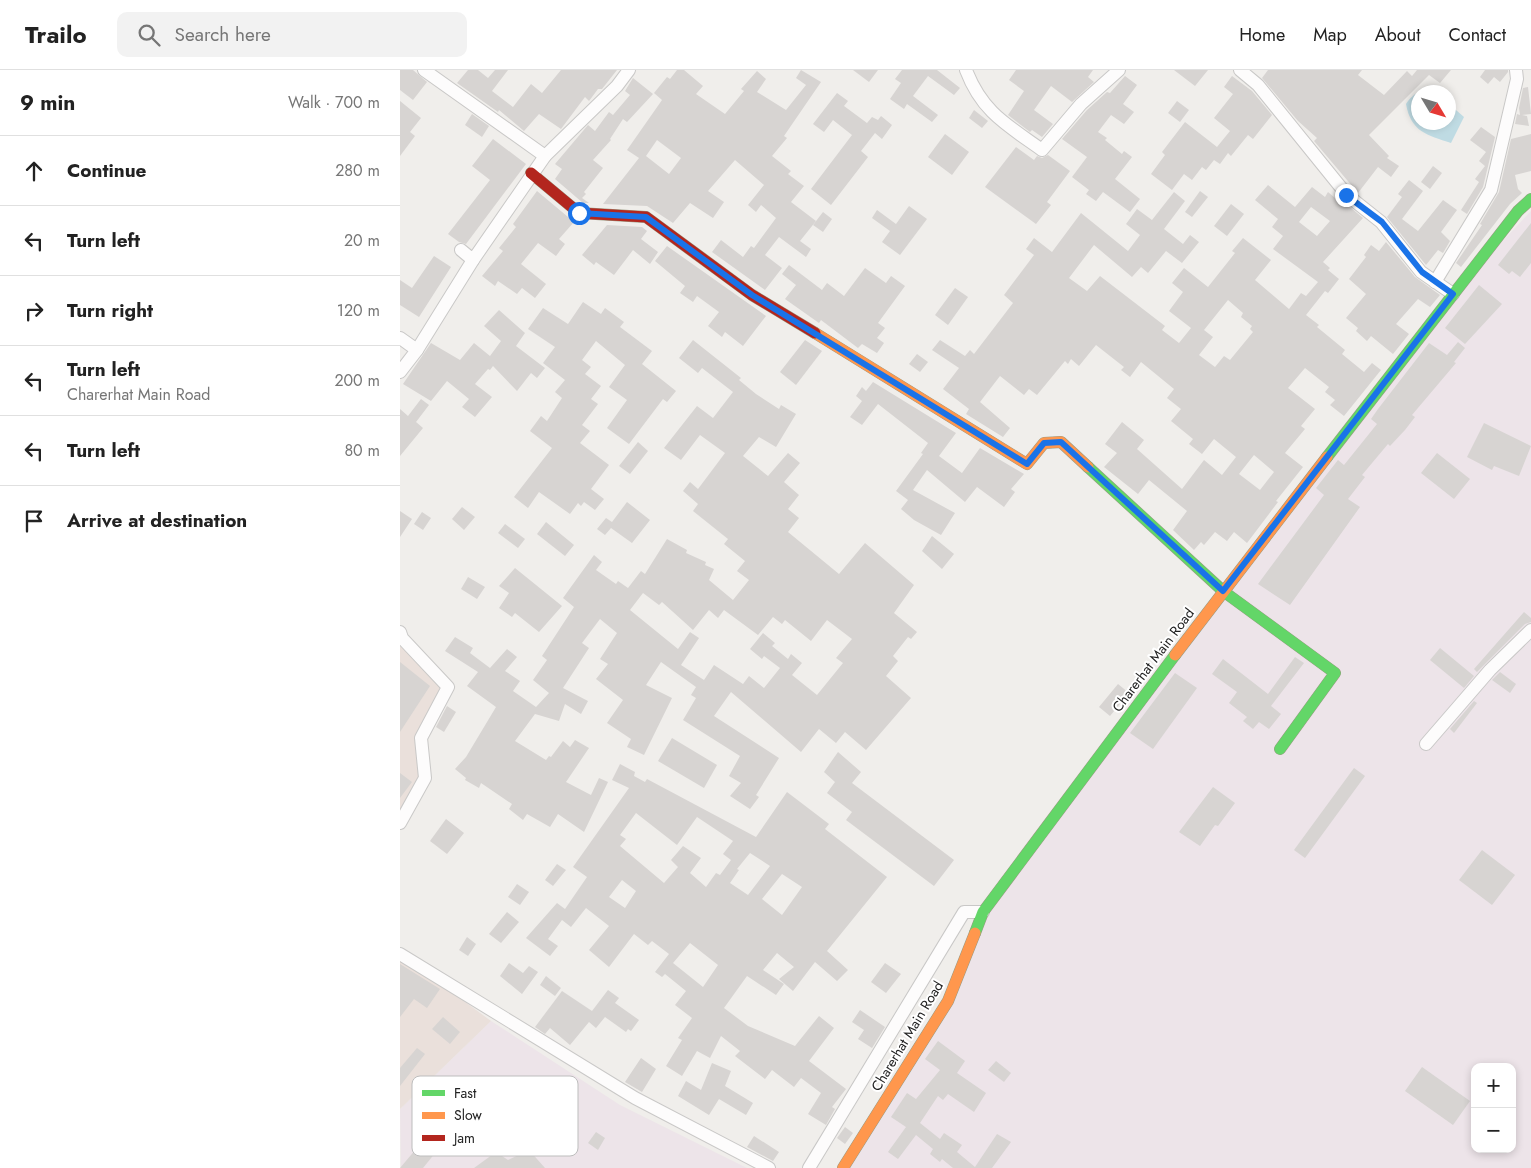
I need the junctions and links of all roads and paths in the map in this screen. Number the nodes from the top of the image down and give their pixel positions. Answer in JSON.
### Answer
{"nodes":[{"id":1,"x":424,"y":70,"type":"edge"},
{"id":2,"x":629,"y":70,"type":"edge"},
{"id":3,"x":966,"y":70,"type":"edge"},
{"id":4,"x":1119,"y":70,"type":"edge"},
{"id":5,"x":1240,"y":70,"type":"edge"},
{"id":6,"x":1516,"y":70,"type":"edge"},
{"id":7,"x":545,"y":156,"type":"junction"},
{"id":8,"x":531,"y":173,"type":"junction"},
{"id":9,"x":1531,"y":199,"type":"edge"},
{"id":10,"x":461,"y":250,"type":"dead end"},
{"id":11,"x":473,"y":260,"type":"junction"},
{"id":12,"x":1435,"y":282,"type":"junction"},
{"id":13,"x":1453,"y":294,"type":"junction"},
{"id":14,"x":400,"y":338,"type":"edge"},
{"id":15,"x":417,"y":350,"type":"junction"},
{"id":16,"x":400,"y":372,"type":"edge"},
{"id":17,"x":1223,"y":591,"type":"junction"},
{"id":18,"x":1531,"y":630,"type":"edge"},
{"id":19,"x":400,"y":632,"type":"edge"},
{"id":20,"x":1426,"y":744,"type":"dead end"},
{"id":21,"x":1280,"y":750,"type":"dead end"},
{"id":22,"x":400,"y":823,"type":"edge"},
{"id":23,"x":984,"y":912,"type":"junction"},
{"id":24,"x":400,"y":954,"type":"edge"},
{"id":25,"x":769,"y":1168,"type":"edge"},
{"id":26,"x":808,"y":1168,"type":"edge"},
{"id":27,"x":843,"y":1168,"type":"edge"}],
"edges":[{"from":1,"to":7,"type":"street"},
{"from":2,"to":7,"type":"street"},
{"from":3,"to":4,"type":"street"},
{"from":5,"to":12,"type":"street"},
{"from":6,"to":12,"type":"street"},
{"from":7,"to":8,"type":"street"},
{"from":8,"to":11,"type":"street"},
{"from":8,"to":17,"type":"street"},
{"from":9,"to":13,"type":"street","name":"Charerhat Main Road"},
{"from":10,"to":11,"type":"street"},
{"from":11,"to":15,"type":"street"},
{"from":12,"to":13,"type":"street"},
{"from":13,"to":17,"type":"street","name":"Charerhat Main Road"},
{"from":14,"to":15,"type":"street"},
{"from":15,"to":16,"type":"street"},
{"from":17,"to":21,"type":"street"},
{"from":17,"to":23,"type":"street","name":"Charerhat Main Road"},
{"from":18,"to":20,"type":"street"},
{"from":19,"to":22,"type":"street"},
{"from":23,"to":26,"type":"street"},
{"from":23,"to":27,"type":"street","name":"Charerhat Main Road"},
{"from":24,"to":25,"type":"street"}]}
